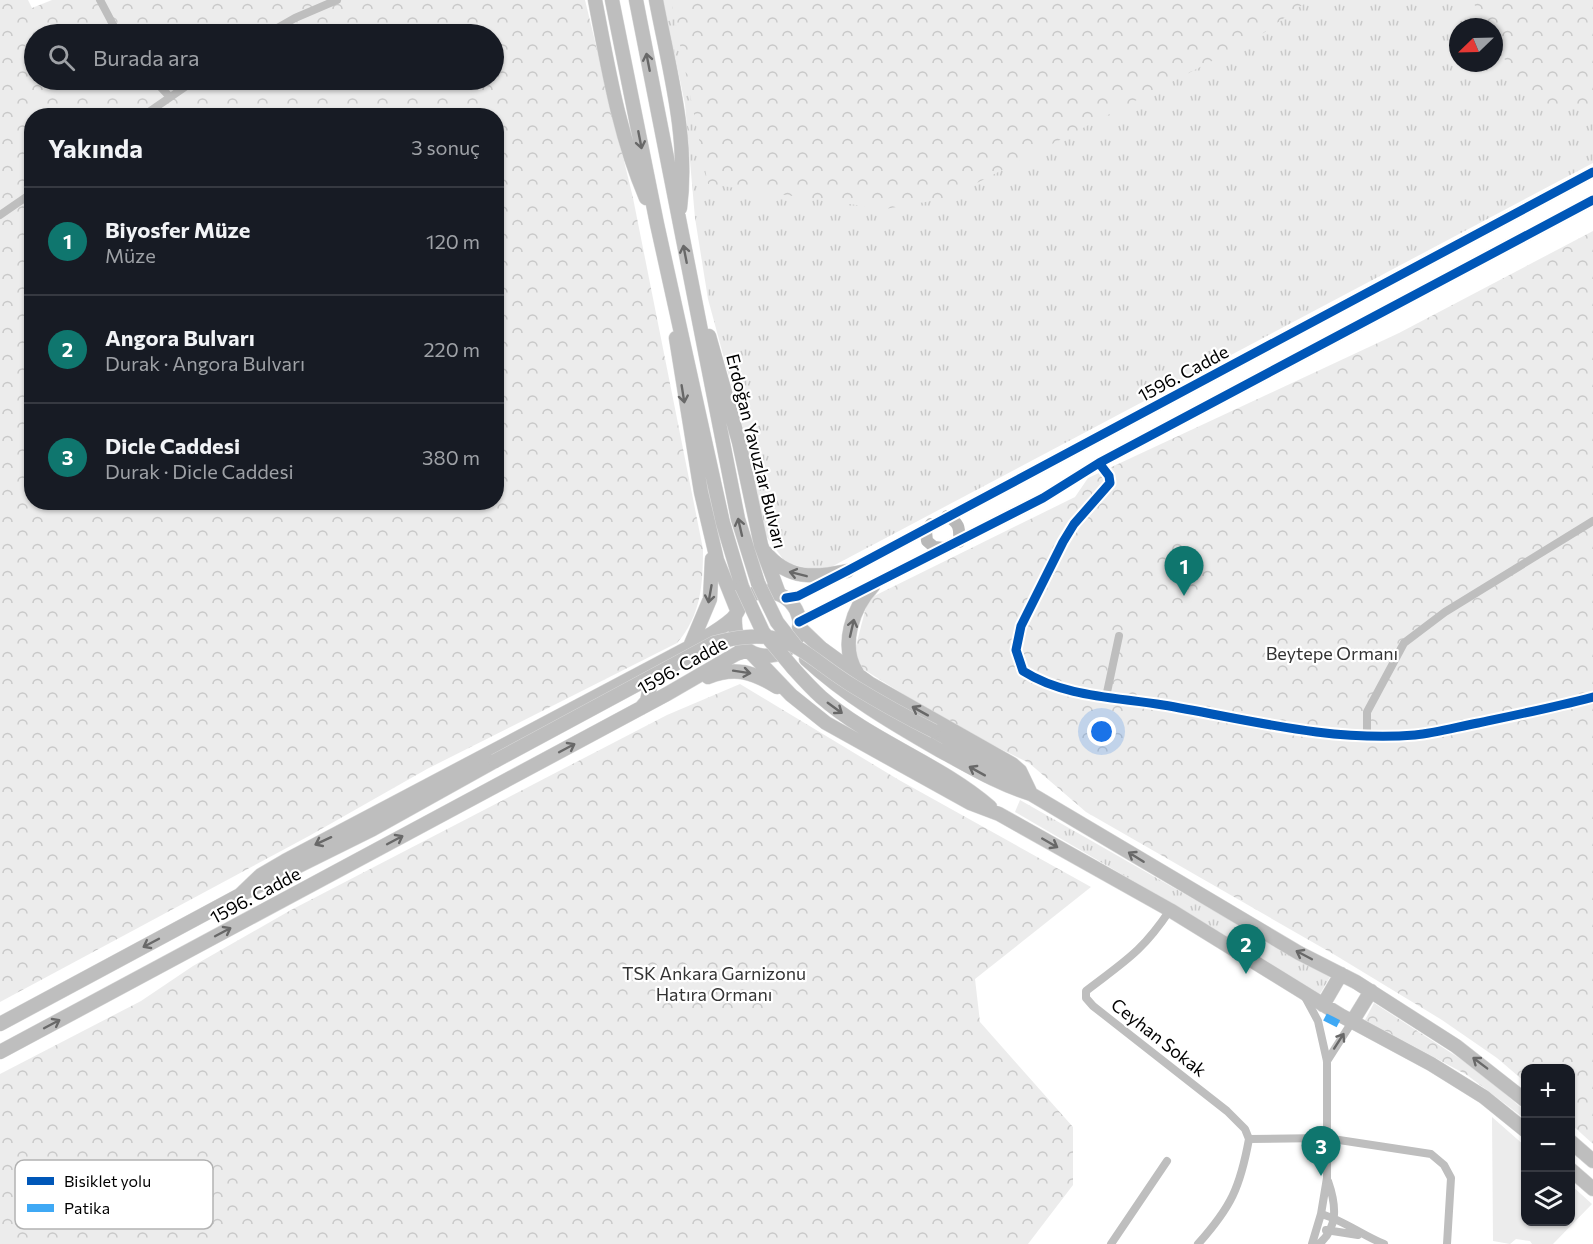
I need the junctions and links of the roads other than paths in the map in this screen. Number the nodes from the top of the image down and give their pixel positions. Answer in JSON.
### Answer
{"nodes":[{"id":1,"x":100,"y":0,"type":"edge"},
{"id":2,"x":337,"y":0,"type":"edge"},
{"id":3,"x":595,"y":0,"type":"edge"},
{"id":4,"x":612,"y":0,"type":"edge"},
{"id":5,"x":636,"y":0,"type":"edge"},
{"id":6,"x":656,"y":0,"type":"edge"},
{"id":7,"x":113,"y":24,"type":"edge"},
{"id":8,"x":284,"y":24,"type":"edge"},
{"id":9,"x":164,"y":90,"type":"edge"},
{"id":10,"x":179,"y":90,"type":"edge"},
{"id":11,"x":170,"y":96,"type":"junction"},
{"id":12,"x":154,"y":108,"type":"edge"},
{"id":13,"x":1593,"y":172,"type":"edge"},
{"id":14,"x":24,"y":198,"type":"edge"},
{"id":15,"x":1593,"y":200,"type":"edge"},
{"id":16,"x":0,"y":214,"type":"edge"},
{"id":17,"x":678,"y":219,"type":"junction"},
{"id":18,"x":657,"y":224,"type":"junction"},
{"id":19,"x":691,"y":283,"type":"junction"},
{"id":20,"x":673,"y":294,"type":"junction"},
{"id":21,"x":1099,"y":462,"type":"junction"},
{"id":22,"x":947,"y":516,"type":"junction"},
{"id":23,"x":1593,"y":521,"type":"edge"},
{"id":24,"x":931,"y":524,"type":"junction"},
{"id":25,"x":711,"y":536,"type":"junction"},
{"id":26,"x":959,"y":542,"type":"junction"},
{"id":27,"x":760,"y":545,"type":"junction"},
{"id":28,"x":945,"y":549,"type":"junction"},
{"id":29,"x":847,"y":571,"type":"junction"},
{"id":30,"x":873,"y":586,"type":"junction"},
{"id":31,"x":783,"y":596,"type":"junction"},
{"id":32,"x":736,"y":614,"type":"junction"},
{"id":33,"x":799,"y":625,"type":"junction"},
{"id":34,"x":1119,"y":636,"type":"dead end"},
{"id":35,"x":690,"y":647,"type":"junction"},
{"id":36,"x":821,"y":648,"type":"junction"},
{"id":37,"x":749,"y":651,"type":"junction"},
{"id":38,"x":859,"y":674,"type":"junction"},
{"id":39,"x":624,"y":680,"type":"junction"},
{"id":40,"x":786,"y":691,"type":"junction"},
{"id":41,"x":667,"y":694,"type":"junction"},
{"id":42,"x":1106,"y":697,"type":"junction"},
{"id":43,"x":1593,"y":697,"type":"edge"},
{"id":44,"x":639,"y":709,"type":"junction"},
{"id":45,"x":1367,"y":735,"type":"junction"},
{"id":46,"x":1030,"y":794,"type":"junction"},
{"id":47,"x":999,"y":814,"type":"junction"},
{"id":48,"x":240,"y":895,"type":"junction"},
{"id":49,"x":1170,"y":910,"type":"junction"},
{"id":50,"x":1341,"y":974,"type":"junction"},
{"id":51,"x":1371,"y":991,"type":"junction"},
{"id":52,"x":1320,"y":1011,"type":"junction"},
{"id":53,"x":1352,"y":1022,"type":"junction"},
{"id":54,"x":0,"y":1024,"type":"edge"},
{"id":55,"x":0,"y":1052,"type":"edge"},
{"id":56,"x":1327,"y":1061,"type":"junction"},
{"id":57,"x":1521,"y":1097,"type":"edge"},
{"id":58,"x":1521,"y":1127,"type":"edge"},
{"id":59,"x":1326,"y":1138,"type":"junction"},
{"id":60,"x":1249,"y":1139,"type":"junction"},
{"id":61,"x":1575,"y":1145,"type":"edge"},
{"id":62,"x":1167,"y":1161,"type":"dead end"},
{"id":63,"x":1593,"y":1161,"type":"edge"},
{"id":64,"x":1573,"y":1172,"type":"edge"},
{"id":65,"x":1327,"y":1178,"type":"junction"},
{"id":66,"x":1593,"y":1189,"type":"edge"},
{"id":67,"x":1321,"y":1214,"type":"junction"},
{"id":68,"x":1334,"y":1218,"type":"junction"},
{"id":69,"x":1317,"y":1228,"type":"junction"},
{"id":70,"x":1330,"y":1232,"type":"junction"},
{"id":71,"x":1361,"y":1235,"type":"junction"},
{"id":72,"x":1111,"y":1244,"type":"edge"},
{"id":73,"x":1198,"y":1244,"type":"edge"},
{"id":74,"x":1312,"y":1244,"type":"edge"},
{"id":75,"x":1319,"y":1244,"type":"edge"},
{"id":76,"x":1384,"y":1244,"type":"edge"},
{"id":77,"x":1447,"y":1244,"type":"edge"}],
"edges":[{"from":1,"to":7,"type":"street"},
{"from":2,"to":8,"type":"street"},
{"from":3,"to":18,"type":"main road"},
{"from":4,"to":18,"type":"main road","one_way":true},
{"from":17,"to":5,"type":"main road","name":"Erdoğan Yavuzlar Bulvarı","one_way":true},
{"from":6,"to":17,"type":"main road"},
{"from":9,"to":11,"type":"street"},
{"from":10,"to":11,"type":"street"},
{"from":11,"to":12,"type":"street"},
{"from":13,"to":22,"type":"main road","name":"1596. Cadde"},
{"from":14,"to":16,"type":"street"},
{"from":15,"to":21,"type":"main road"},
{"from":19,"to":17,"type":"main road","name":"Erdoğan Yavuzlar Bulvarı","one_way":true},
{"from":18,"to":20,"type":"main road"},
{"from":19,"to":27,"type":"main road","name":"Erdoğan Yavuzlar Bulvarı"},
{"from":46,"to":19,"type":"main road","name":"Erdoğan Yavuzlar Bulvarı","one_way":true,"bridge":true},
{"from":20,"to":25,"type":"main road","one_way":true},
{"from":20,"to":47,"type":"main road","one_way":true,"bridge":true},
{"from":21,"to":26,"type":"main road"},
{"from":21,"to":42,"type":"street"},
{"from":22,"to":24,"type":"main road","name":"1596. Cadde"},
{"from":22,"to":26,"type":"main road"},
{"from":23,"to":45,"type":"street"},
{"from":24,"to":28,"type":"main road"},
{"from":24,"to":29,"type":"main road","name":"1596. Cadde"},
{"from":25,"to":32,"type":"main road"},
{"from":25,"to":35,"type":"main road","one_way":true},
{"from":26,"to":28,"type":"main road"},
{"from":29,"to":27,"type":"main road","one_way":true},
{"from":27,"to":31,"type":"main road","name":"Erdoğan Yavuzlar Bulvarı"},
{"from":28,"to":30,"type":"main road"},
{"from":29,"to":31,"type":"main road","name":"1596. Cadde"},
{"from":30,"to":33,"type":"main road"},
{"from":38,"to":30,"type":"main road","one_way":true},
{"from":31,"to":32,"type":"main road","name":"1596. Cadde"},
{"from":31,"to":33,"type":"main road"},
{"from":32,"to":35,"type":"main road","name":"1596. Cadde"},
{"from":32,"to":37,"type":"main road"},
{"from":33,"to":36,"type":"main road"},
{"from":33,"to":37,"type":"main road","name":"1596. Cadde"},
{"from":34,"to":42,"type":"street"},
{"from":35,"to":39,"type":"main road","name":"1596. Cadde"},
{"from":36,"to":38,"type":"main road"},
{"from":36,"to":40,"type":"main road"},
{"from":37,"to":40,"type":"main road"},
{"from":37,"to":41,"type":"main road","name":"1596. Cadde"},
{"from":46,"to":38,"type":"main road","one_way":true},
{"from":39,"to":44,"type":"main road"},
{"from":39,"to":48,"type":"main road","name":"1596. Cadde","one_way":true},
{"from":41,"to":40,"type":"main road","one_way":true},
{"from":40,"to":47,"type":"main road"},
{"from":41,"to":44,"type":"main road","name":"1596. Cadde"},
{"from":42,"to":45,"type":"street"},
{"from":43,"to":45,"type":"street"},
{"from":55,"to":44,"type":"main road","name":"1596. Cadde","one_way":true},
{"from":46,"to":48,"type":"main road","name":"1596. Cadde","bridge":true},
{"from":50,"to":46,"type":"main road","one_way":true},
{"from":47,"to":49,"type":"main road","one_way":true},
{"from":48,"to":54,"type":"main road","name":"1596. Cadde","one_way":true},
{"from":49,"to":52,"type":"main road"},
{"from":49,"to":60,"type":"street","name":"Ceyhan Sokak"},
{"from":50,"to":51,"type":"main road"},
{"from":50,"to":52,"type":"main road"},
{"from":51,"to":53,"type":"main road"},
{"from":57,"to":51,"type":"main road","one_way":true},
{"from":52,"to":53,"type":"main road"},
{"from":52,"to":56,"type":"street"},
{"from":56,"to":53,"type":"street","one_way":true},
{"from":53,"to":58,"type":"main road"},
{"from":56,"to":59,"type":"street"},
{"from":59,"to":60,"type":"street"},
{"from":59,"to":65,"type":"street"},
{"from":59,"to":77,"type":"street"},
{"from":60,"to":73,"type":"street"},
{"from":61,"to":63,"type":"main road"},
{"from":62,"to":72,"type":"street"},
{"from":64,"to":66,"type":"main road"},
{"from":65,"to":67,"type":"street"},
{"from":65,"to":68,"type":"street"},
{"from":67,"to":68,"type":"street"},
{"from":67,"to":69,"type":"street"},
{"from":68,"to":70,"type":"street"},
{"from":68,"to":71,"type":"street"},
{"from":69,"to":70,"type":"street"},
{"from":69,"to":74,"type":"street"},
{"from":70,"to":71,"type":"street"},
{"from":70,"to":75,"type":"street"},
{"from":71,"to":76,"type":"street"}]}
